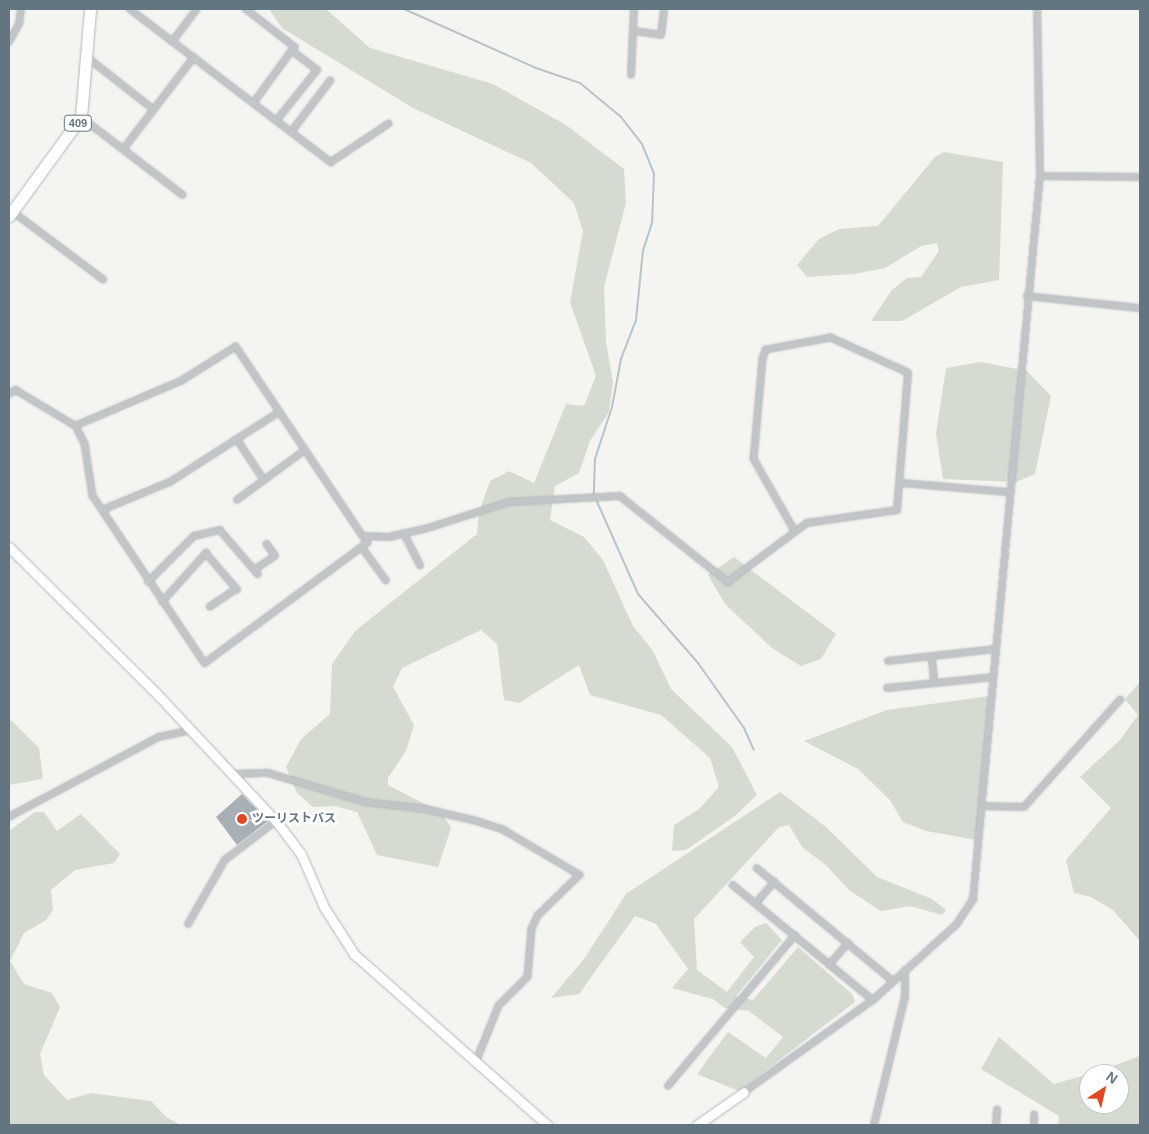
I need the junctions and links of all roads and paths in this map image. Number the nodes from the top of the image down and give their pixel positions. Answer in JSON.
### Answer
{"nodes":[{"id":1,"x":21,"y":9,"type":"edge"},
{"id":2,"x":90,"y":9,"type":"edge"},
{"id":3,"x":130,"y":9,"type":"edge"},
{"id":4,"x":197,"y":9,"type":"edge"},
{"id":5,"x":246,"y":9,"type":"edge"},
{"id":6,"x":634,"y":9,"type":"edge"},
{"id":7,"x":664,"y":9,"type":"edge"},
{"id":8,"x":1037,"y":9,"type":"edge"},
{"id":9,"x":634,"y":31,"type":"junction"},
{"id":10,"x":9,"y":42,"type":"edge"},
{"id":11,"x":172,"y":42,"type":"junction"},
{"id":12,"x":292,"y":52,"type":"junction"},
{"id":13,"x":87,"y":57,"type":"junction"},
{"id":14,"x":194,"y":57,"type":"junction"},
{"id":15,"x":631,"y":75,"type":"dead end"},
{"id":16,"x":330,"y":81,"type":"dead end"},
{"id":17,"x":254,"y":102,"type":"junction"},
{"id":18,"x":153,"y":109,"type":"junction"},
{"id":19,"x":81,"y":117,"type":"junction"},
{"id":20,"x":277,"y":120,"type":"junction"},
{"id":21,"x":388,"y":124,"type":"dead end"},
{"id":22,"x":292,"y":131,"type":"junction"},
{"id":23,"x":125,"y":147,"type":"junction"},
{"id":24,"x":1040,"y":176,"type":"junction"},
{"id":25,"x":1140,"y":177,"type":"edge"},
{"id":26,"x":183,"y":195,"type":"dead end"},
{"id":27,"x":11,"y":213,"type":"edge"},
{"id":28,"x":104,"y":279,"type":"dead end"},
{"id":29,"x":1027,"y":296,"type":"junction"},
{"id":30,"x":1140,"y":308,"type":"edge"},
{"id":31,"x":9,"y":394,"type":"edge"},
{"id":32,"x":279,"y":412,"type":"junction"},
{"id":33,"x":76,"y":426,"type":"junction"},
{"id":34,"x":237,"y":439,"type":"junction"},
{"id":35,"x":305,"y":450,"type":"junction"},
{"id":36,"x":264,"y":480,"type":"junction"},
{"id":37,"x":902,"y":483,"type":"junction"},
{"id":38,"x":1008,"y":492,"type":"junction"},
{"id":39,"x":237,"y":500,"type":"dead end"},
{"id":40,"x":102,"y":510,"type":"junction"},
{"id":41,"x":795,"y":531,"type":"junction"},
{"id":42,"x":404,"y":533,"type":"junction"},
{"id":43,"x":363,"y":536,"type":"junction"},
{"id":44,"x":267,"y":545,"type":"dead end"},
{"id":45,"x":9,"y":547,"type":"edge"},
{"id":46,"x":362,"y":547,"type":"junction"},
{"id":47,"x":420,"y":565,"type":"dead end"},
{"id":48,"x":386,"y":580,"type":"dead end"},
{"id":49,"x":148,"y":582,"type":"junction"},
{"id":50,"x":162,"y":602,"type":"junction"},
{"id":51,"x":210,"y":608,"type":"dead end"},
{"id":52,"x":995,"y":649,"type":"junction"},
{"id":53,"x":932,"y":656,"type":"junction"},
{"id":54,"x":888,"y":661,"type":"dead end"},
{"id":55,"x":992,"y":677,"type":"junction"},
{"id":56,"x":935,"y":683,"type":"junction"},
{"id":57,"x":887,"y":688,"type":"dead end"},
{"id":58,"x":1120,"y":700,"type":"dead end"},
{"id":59,"x":192,"y":730,"type":"junction"},
{"id":60,"x":234,"y":774,"type":"junction"},
{"id":61,"x":982,"y":806,"type":"junction"},
{"id":62,"x":9,"y":817,"type":"edge"},
{"id":63,"x":276,"y":820,"type":"junction"},
{"id":64,"x":757,"y":868,"type":"dead end"},
{"id":65,"x":774,"y":882,"type":"junction"},
{"id":66,"x":733,"y":885,"type":"dead end"},
{"id":67,"x":756,"y":903,"type":"junction"},
{"id":68,"x":188,"y":924,"type":"dead end"},
{"id":69,"x":794,"y":935,"type":"junction"},
{"id":70,"x":848,"y":943,"type":"junction"},
{"id":71,"x":829,"y":965,"type":"junction"},
{"id":72,"x":905,"y":971,"type":"junction"},
{"id":73,"x":893,"y":981,"type":"junction"},
{"id":74,"x":873,"y":1000,"type":"junction"},
{"id":75,"x":476,"y":1063,"type":"junction"},
{"id":76,"x":668,"y":1086,"type":"dead end"},
{"id":77,"x":744,"y":1092,"type":"joint"},
{"id":78,"x":996,"y":1110,"type":"dead end"},
{"id":79,"x":1034,"y":1115,"type":"dead end"},
{"id":80,"x":547,"y":1125,"type":"edge"},
{"id":81,"x":697,"y":1125,"type":"edge"},
{"id":82,"x":874,"y":1125,"type":"edge"},
{"id":83,"x":996,"y":1125,"type":"edge"},
{"id":84,"x":1034,"y":1125,"type":"edge"}],
"edges":[{"from":1,"to":10,"type":"street"},
{"from":2,"to":13,"type":"highway","number":"409"},
{"from":3,"to":11,"type":"street"},
{"from":4,"to":11,"type":"street"},
{"from":5,"to":12,"type":"street"},
{"from":6,"to":9,"type":"street"},
{"from":7,"to":9,"type":"street"},
{"from":8,"to":24,"type":"street"},
{"from":9,"to":15,"type":"street"},
{"from":11,"to":14,"type":"street"},
{"from":12,"to":17,"type":"street"},
{"from":12,"to":20,"type":"street"},
{"from":13,"to":18,"type":"street"},
{"from":13,"to":19,"type":"highway","number":"409"},
{"from":14,"to":17,"type":"street"},
{"from":14,"to":18,"type":"street"},
{"from":16,"to":22,"type":"street"},
{"from":17,"to":20,"type":"street"},
{"from":18,"to":23,"type":"street"},
{"from":19,"to":23,"type":"street"},
{"from":19,"to":27,"type":"highway","number":"409"},
{"from":20,"to":22,"type":"street"},
{"from":21,"to":22,"type":"street"},
{"from":23,"to":26,"type":"street"},
{"from":24,"to":25,"type":"street"},
{"from":24,"to":29,"type":"street"},
{"from":27,"to":28,"type":"street"},
{"from":29,"to":30,"type":"street"},
{"from":29,"to":38,"type":"street"},
{"from":31,"to":33,"type":"street"},
{"from":32,"to":33,"type":"street"},
{"from":32,"to":34,"type":"street"},
{"from":32,"to":35,"type":"street"},
{"from":33,"to":40,"type":"street"},
{"from":34,"to":36,"type":"street"},
{"from":34,"to":40,"type":"street"},
{"from":35,"to":36,"type":"street"},
{"from":35,"to":43,"type":"street"},
{"from":36,"to":39,"type":"street"},
{"from":37,"to":38,"type":"street"},
{"from":37,"to":41,"type":"street"},
{"from":37,"to":41,"type":"street"},
{"from":38,"to":52,"type":"street"},
{"from":40,"to":49,"type":"street"},
{"from":41,"to":42,"type":"street"},
{"from":42,"to":43,"type":"street"},
{"from":42,"to":47,"type":"street"},
{"from":43,"to":46,"type":"street"},
{"from":44,"to":49,"type":"street"},
{"from":45,"to":59,"type":"street"},
{"from":46,"to":48,"type":"street"},
{"from":46,"to":50,"type":"street"},
{"from":49,"to":50,"type":"street"},
{"from":50,"to":51,"type":"street"},
{"from":52,"to":53,"type":"street"},
{"from":52,"to":55,"type":"street"},
{"from":53,"to":54,"type":"street"},
{"from":53,"to":56,"type":"street"},
{"from":55,"to":56,"type":"street"},
{"from":55,"to":61,"type":"street"},
{"from":56,"to":57,"type":"street"},
{"from":58,"to":61,"type":"street"},
{"from":59,"to":60,"type":"street"},
{"from":59,"to":62,"type":"street"},
{"from":60,"to":63,"type":"street"},
{"from":60,"to":75,"type":"street"},
{"from":61,"to":72,"type":"street"},
{"from":63,"to":68,"type":"street"},
{"from":63,"to":75,"type":"street"},
{"from":64,"to":65,"type":"street"},
{"from":65,"to":67,"type":"street"},
{"from":65,"to":70,"type":"street"},
{"from":66,"to":67,"type":"street"},
{"from":67,"to":69,"type":"street"},
{"from":69,"to":71,"type":"street"},
{"from":69,"to":76,"type":"street"},
{"from":70,"to":71,"type":"street"},
{"from":70,"to":73,"type":"street"},
{"from":71,"to":74,"type":"street"},
{"from":72,"to":73,"type":"street"},
{"from":72,"to":82,"type":"street"},
{"from":73,"to":74,"type":"street"},
{"from":74,"to":77,"type":"street"},
{"from":75,"to":80,"type":"street"},
{"from":77,"to":81,"type":"street"},
{"from":78,"to":83,"type":"street"},
{"from":79,"to":84,"type":"street"}]}
